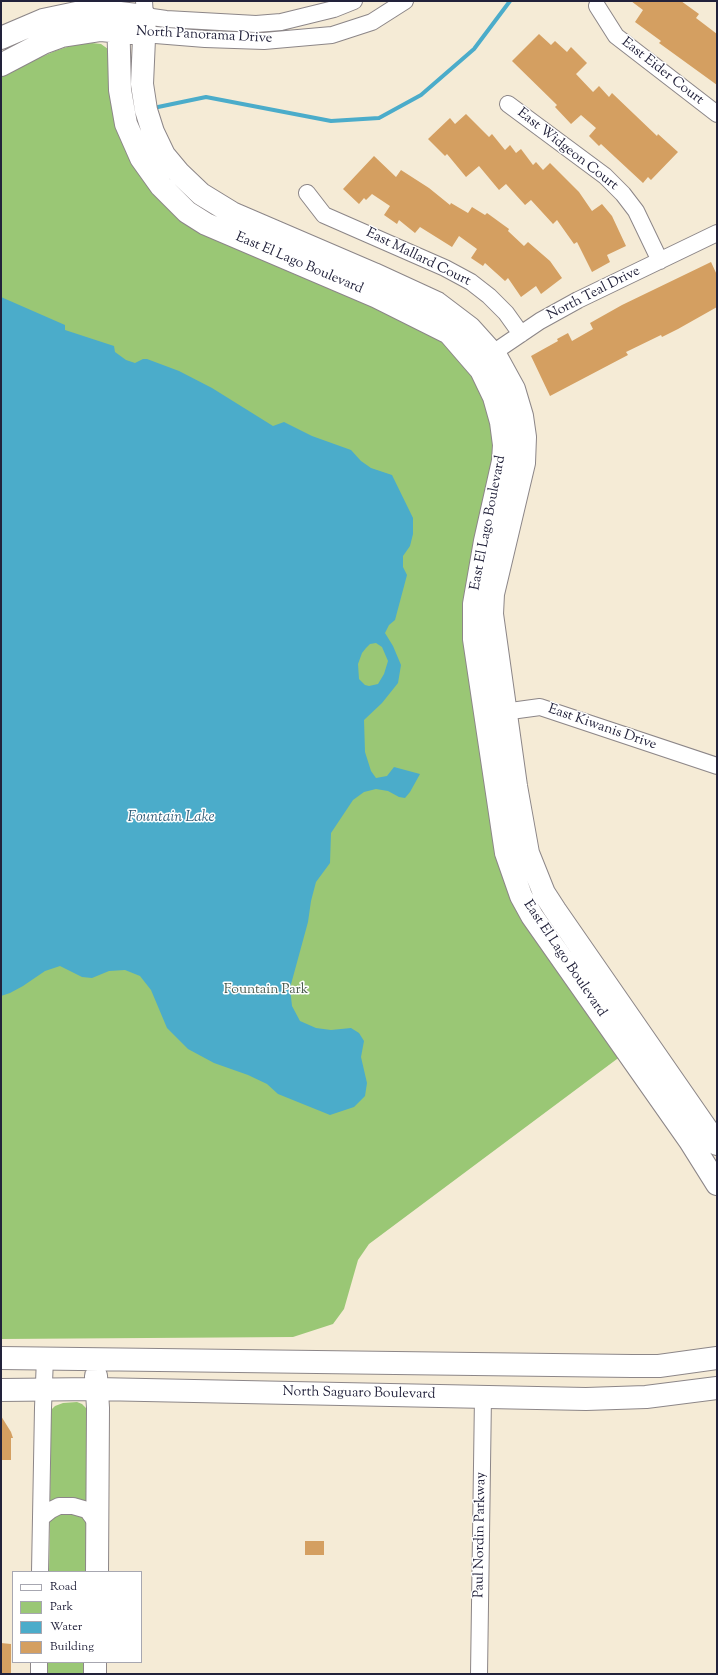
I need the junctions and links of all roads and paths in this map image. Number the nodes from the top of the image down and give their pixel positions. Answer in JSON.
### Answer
{"nodes":[{"id":1,"x":354,"y":1,"type":"edge"},
{"id":2,"x":405,"y":1,"type":"edge"},
{"id":3,"x":597,"y":6,"type":"dead end"},
{"id":4,"x":118,"y":15,"type":"edge"},
{"id":5,"x":144,"y":17,"type":"edge"},
{"id":6,"x":1,"y":38,"type":"edge"},
{"id":7,"x":1,"y":65,"type":"edge"},
{"id":8,"x":508,"y":104,"type":"dead end"},
{"id":9,"x":717,"y":114,"type":"edge"},
{"id":10,"x":307,"y":193,"type":"dead end"},
{"id":11,"x":717,"y":233,"type":"edge"},
{"id":12,"x":660,"y":261,"type":"junction"},
{"id":13,"x":521,"y":334,"type":"junction"},
{"id":14,"x":484,"y":359,"type":"junction"},
{"id":15,"x":502,"y":461,"type":"junction"},
{"id":16,"x":524,"y":467,"type":"junction"},
{"id":17,"x":495,"y":713,"type":"junction"},
{"id":18,"x":717,"y":766,"type":"edge"},
{"id":19,"x":624,"y":1028,"type":"junction"},
{"id":20,"x":712,"y":1136,"type":"edge"},
{"id":21,"x":717,"y":1184,"type":"edge"},
{"id":22,"x":1,"y":1358,"type":"edge"},
{"id":23,"x":46,"y":1358,"type":"junction"},
{"id":24,"x":717,"y":1358,"type":"edge"},
{"id":25,"x":96,"y":1359,"type":"junction"},
{"id":26,"x":550,"y":1366,"type":"junction"},
{"id":27,"x":717,"y":1388,"type":"edge"},
{"id":28,"x":1,"y":1390,"type":"edge"},
{"id":29,"x":44,"y":1390,"type":"junction"},
{"id":30,"x":96,"y":1390,"type":"junction"},
{"id":31,"x":483,"y":1396,"type":"junction"},
{"id":32,"x":41,"y":1518,"type":"junction"},
{"id":33,"x":98,"y":1525,"type":"junction"},
{"id":34,"x":40,"y":1571,"type":"edge"},
{"id":35,"x":97,"y":1571,"type":"edge"},
{"id":36,"x":39,"y":1663,"type":"edge"},
{"id":37,"x":95,"y":1663,"type":"edge"},
{"id":38,"x":38,"y":1674,"type":"edge"},
{"id":39,"x":95,"y":1674,"type":"edge"},
{"id":40,"x":479,"y":1674,"type":"edge"}],
"edges":[{"from":1,"to":5,"type":"street","name":"North Panorama Drive"},
{"from":2,"to":5,"type":"street","name":"North Panorama Drive"},
{"from":3,"to":9,"type":"street","name":"East Eider Court"},
{"from":4,"to":5,"type":"street","name":"North Panorama Drive"},
{"from":4,"to":6,"type":"street","name":"North Panorama Drive"},
{"from":4,"to":7,"type":"street","name":"North Panorama Drive"},
{"from":4,"to":14,"type":"street","name":"East El Lago Boulevard"},
{"from":5,"to":14,"type":"street","name":"East El Lago Boulevard"},
{"from":8,"to":12,"type":"street","name":"East Widgeon Court"},
{"from":10,"to":13,"type":"street","name":"East Mallard Court"},
{"from":11,"to":12,"type":"street","name":"North Teal Drive"},
{"from":12,"to":13,"type":"street","name":"North Teal Drive"},
{"from":13,"to":14,"type":"street","name":"North Teal Drive"},
{"from":14,"to":15,"type":"street","name":"East El Lago Boulevard"},
{"from":14,"to":16,"type":"street","name":"East El Lago Boulevard"},
{"from":15,"to":16,"type":"street"},
{"from":15,"to":17,"type":"street","name":"East El Lago Boulevard"},
{"from":16,"to":17,"type":"street","name":"East El Lago Boulevard"},
{"from":17,"to":18,"type":"street","name":"East Kiwanis Drive"},
{"from":17,"to":19,"type":"street","name":"East El Lago Boulevard"},
{"from":17,"to":19,"type":"street","name":"East El Lago Boulevard"},
{"from":19,"to":20,"type":"street","name":"East El Lago Boulevard"},
{"from":19,"to":21,"type":"street","name":"East El Lago Boulevard"},
{"from":22,"to":23,"type":"street"},
{"from":23,"to":25,"type":"street"},
{"from":23,"to":29,"type":"street"},
{"from":24,"to":26,"type":"street"},
{"from":25,"to":26,"type":"street"},
{"from":25,"to":30,"type":"street"},
{"from":26,"to":31,"type":"street"},
{"from":27,"to":31,"type":"street","name":"North Saguaro Boulevard"},
{"from":28,"to":29,"type":"street","name":"North Saguaro Boulevard"},
{"from":29,"to":30,"type":"street","name":"North Saguaro Boulevard"},
{"from":29,"to":32,"type":"street"},
{"from":30,"to":31,"type":"street","name":"North Saguaro Boulevard"},
{"from":30,"to":33,"type":"street"},
{"from":31,"to":40,"type":"street","name":"Paul Nordin Parkway"},
{"from":32,"to":33,"type":"street"},
{"from":32,"to":34,"type":"street"},
{"from":33,"to":35,"type":"street"},
{"from":36,"to":38,"type":"street"},
{"from":37,"to":39,"type":"street"}]}
